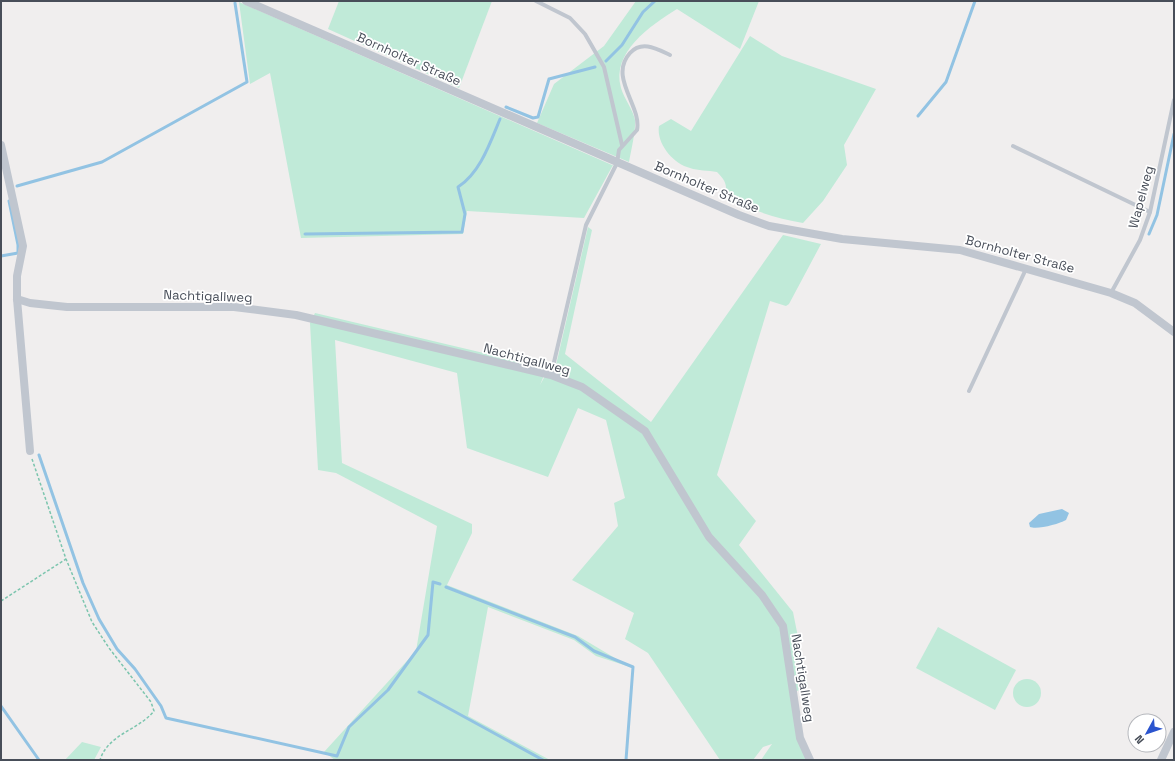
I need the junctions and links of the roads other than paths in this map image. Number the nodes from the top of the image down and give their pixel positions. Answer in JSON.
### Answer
{"nodes":[{"id":1,"x":246,"y":1,"type":"edge"},
{"id":2,"x":536,"y":1,"type":"edge"},
{"id":3,"x":670,"y":56,"type":"dead end"},
{"id":4,"x":1174,"y":100,"type":"edge"},
{"id":5,"x":1,"y":145,"type":"edge"},
{"id":6,"x":622,"y":145,"type":"junction"},
{"id":7,"x":1013,"y":146,"type":"dead end"},
{"id":8,"x":617,"y":163,"type":"junction"},
{"id":9,"x":1150,"y":212,"type":"junction"},
{"id":10,"x":1026,"y":268,"type":"junction"},
{"id":11,"x":1111,"y":293,"type":"junction"},
{"id":12,"x":17,"y":299,"type":"junction"},
{"id":13,"x":1174,"y":332,"type":"edge"},
{"id":14,"x":550,"y":375,"type":"junction"},
{"id":15,"x":969,"y":391,"type":"dead end"},
{"id":16,"x":30,"y":451,"type":"road end"},
{"id":17,"x":1174,"y":732,"type":"edge"},
{"id":18,"x":810,"y":760,"type":"edge"},
{"id":19,"x":1161,"y":760,"type":"edge"}],
"edges":[{"from":1,"to":8,"type":"street","name":"Bornholter Straße"},
{"from":2,"to":6,"type":"lane"},
{"from":3,"to":6,"type":"lane"},
{"from":4,"to":9,"type":"lane","name":"Wapelweg"},
{"from":5,"to":12,"type":"street"},
{"from":6,"to":8,"type":"lane"},
{"from":7,"to":9,"type":"lane"},
{"from":8,"to":10,"type":"street","name":"Bornholter Straße"},
{"from":8,"to":14,"type":"lane"},
{"from":9,"to":11,"type":"lane","name":"Wapelweg"},
{"from":10,"to":11,"type":"street","name":"Bornholter Straße"},
{"from":10,"to":15,"type":"lane"},
{"from":11,"to":13,"type":"street","name":"Bornholter Straße"},
{"from":12,"to":14,"type":"street","name":"Nachtigallweg"},
{"from":12,"to":16,"type":"street"},
{"from":14,"to":18,"type":"street","name":"Nachtigallweg"},
{"from":17,"to":19,"type":"street"}]}
